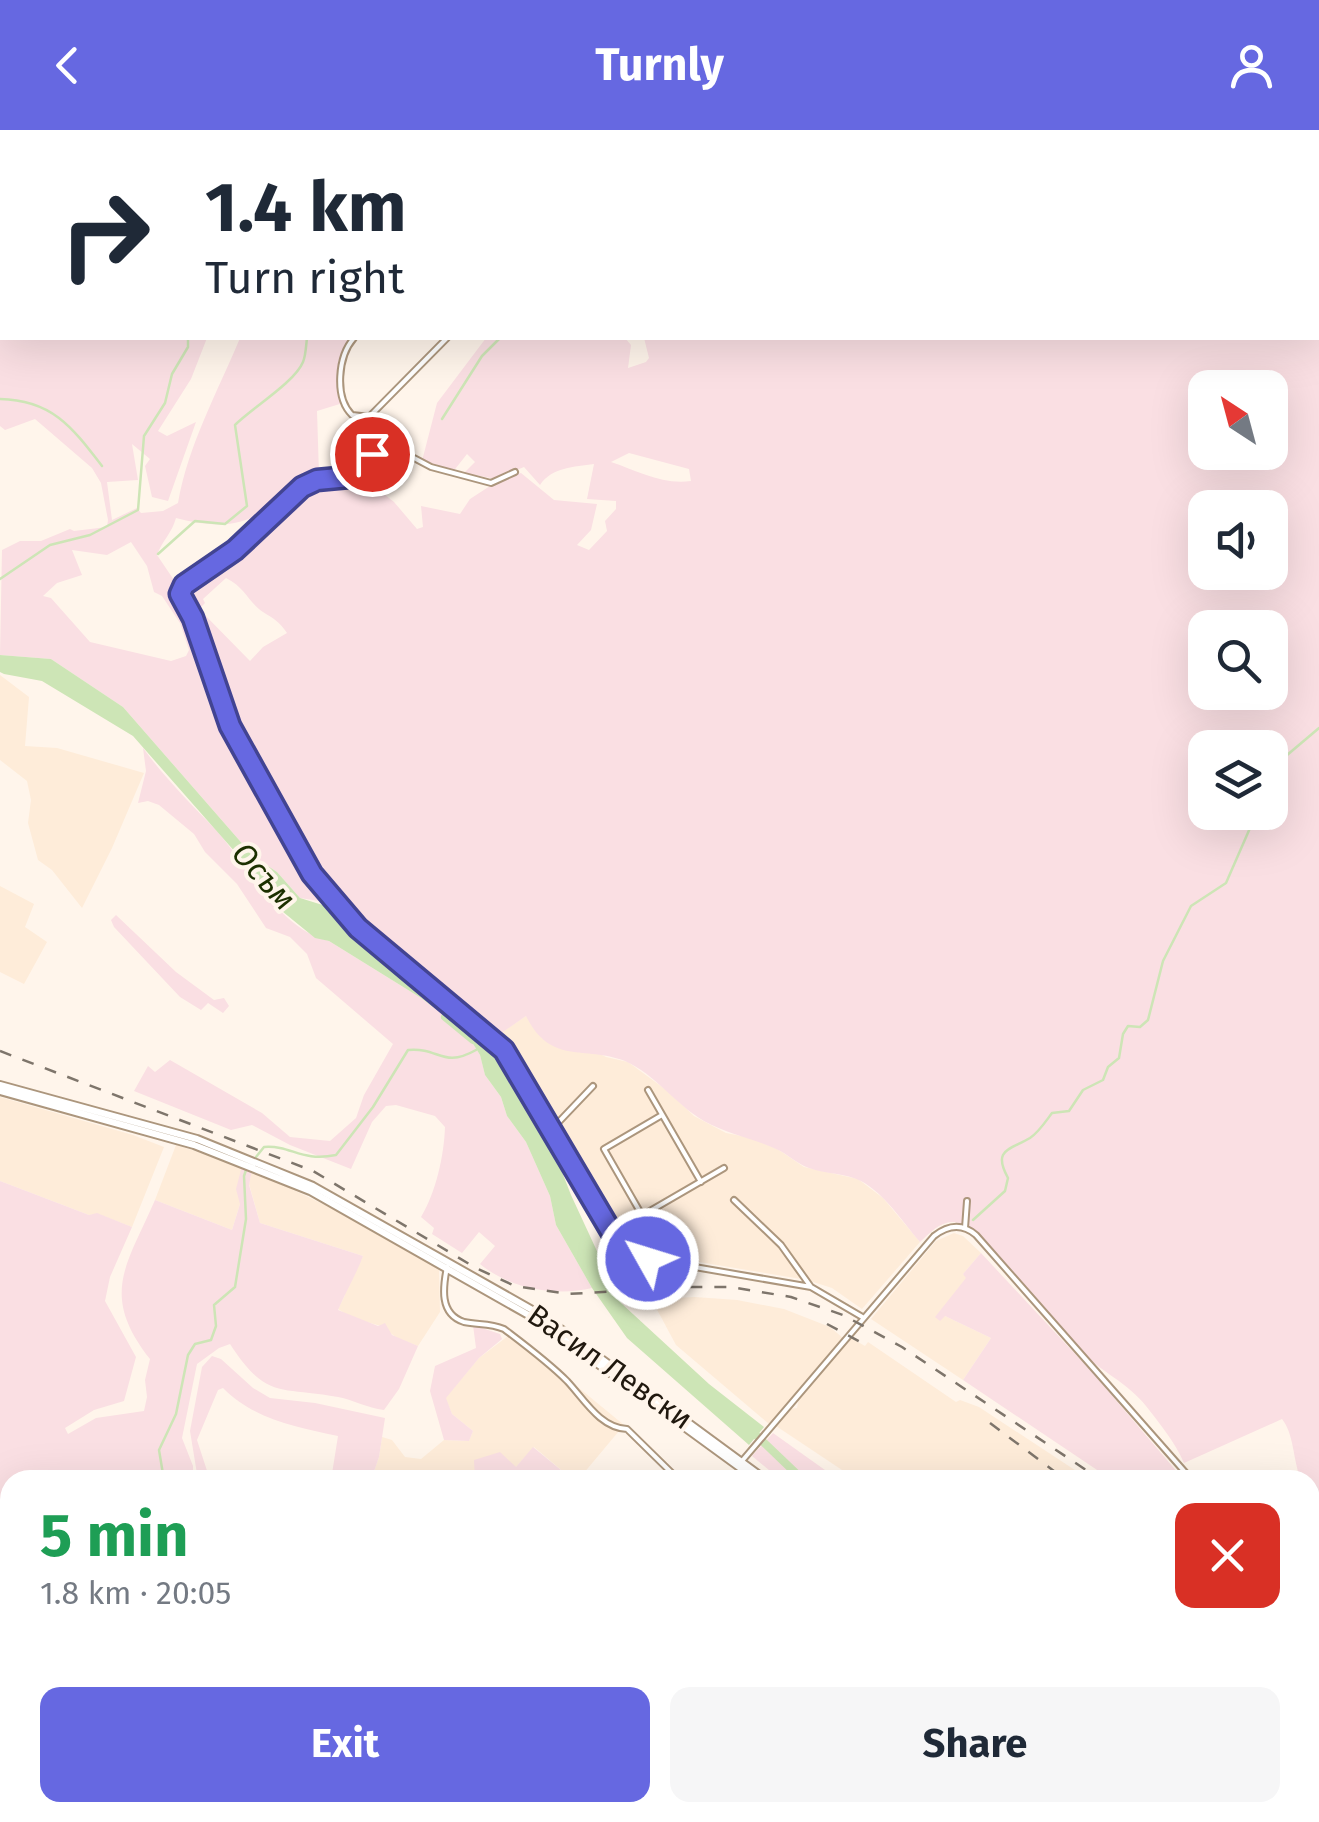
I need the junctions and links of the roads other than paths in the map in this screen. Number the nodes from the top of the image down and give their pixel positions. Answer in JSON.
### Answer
{"nodes":[{"id":1,"x":353,"y":340,"type":"edge"},
{"id":2,"x":444,"y":340,"type":"edge"},
{"id":3,"x":370,"y":417,"type":"junction"},
{"id":4,"x":372,"y":464,"type":"junction"},
{"id":5,"x":515,"y":472,"type":"dead end"},
{"id":6,"x":360,"y":476,"type":"junction"},
{"id":7,"x":366,"y":489,"type":"dead end"},
{"id":8,"x":593,"y":1086,"type":"dead end"},
{"id":9,"x":0,"y":1088,"type":"edge"},
{"id":10,"x":648,"y":1090,"type":"dead end"},
{"id":11,"x":662,"y":1115,"type":"junction"},
{"id":12,"x":552,"y":1128,"type":"junction"},
{"id":13,"x":724,"y":1168,"type":"dead end"},
{"id":14,"x":701,"y":1182,"type":"junction"},
{"id":15,"x":734,"y":1200,"type":"dead end"},
{"id":16,"x":967,"y":1201,"type":"dead end"},
{"id":17,"x":643,"y":1217,"type":"junction"},
{"id":18,"x":964,"y":1228,"type":"junction"},
{"id":19,"x":612,"y":1233,"type":"junction"},
{"id":20,"x":448,"y":1264,"type":"junction"},
{"id":21,"x":811,"y":1287,"type":"junction"},
{"id":22,"x":864,"y":1318,"type":"junction"},
{"id":23,"x":739,"y":1464,"type":"junction"},
{"id":24,"x":669,"y":1470,"type":"edge"},
{"id":25,"x":746,"y":1470,"type":"edge"},
{"id":26,"x":749,"y":1470,"type":"edge"},
{"id":27,"x":1183,"y":1470,"type":"edge"}],
"edges":[{"from":1,"to":3,"type":"street"},
{"from":2,"to":3,"type":"street"},
{"from":3,"to":4,"type":"street"},
{"from":4,"to":5,"type":"street"},
{"from":4,"to":6,"type":"street"},
{"from":6,"to":7,"type":"street"},
{"from":6,"to":12,"type":"street"},
{"from":8,"to":12,"type":"street"},
{"from":9,"to":20,"type":"main road","name":"Васил Левски"},
{"from":10,"to":11,"type":"street"},
{"from":11,"to":14,"type":"street"},
{"from":11,"to":17,"type":"street"},
{"from":12,"to":19,"type":"street"},
{"from":13,"to":14,"type":"street"},
{"from":14,"to":17,"type":"street"},
{"from":15,"to":21,"type":"street"},
{"from":16,"to":18,"type":"street"},
{"from":17,"to":19,"type":"street"},
{"from":18,"to":22,"type":"street"},
{"from":18,"to":27,"type":"street"},
{"from":19,"to":21,"type":"street"},
{"from":20,"to":23,"type":"main road","name":"Васил Левски"},
{"from":20,"to":24,"type":"street"},
{"from":21,"to":22,"type":"street"},
{"from":22,"to":23,"type":"street"},
{"from":23,"to":25,"type":"main road","name":"Васил Левски"},
{"from":23,"to":26,"type":"main road","name":"Васил Левски"}]}
